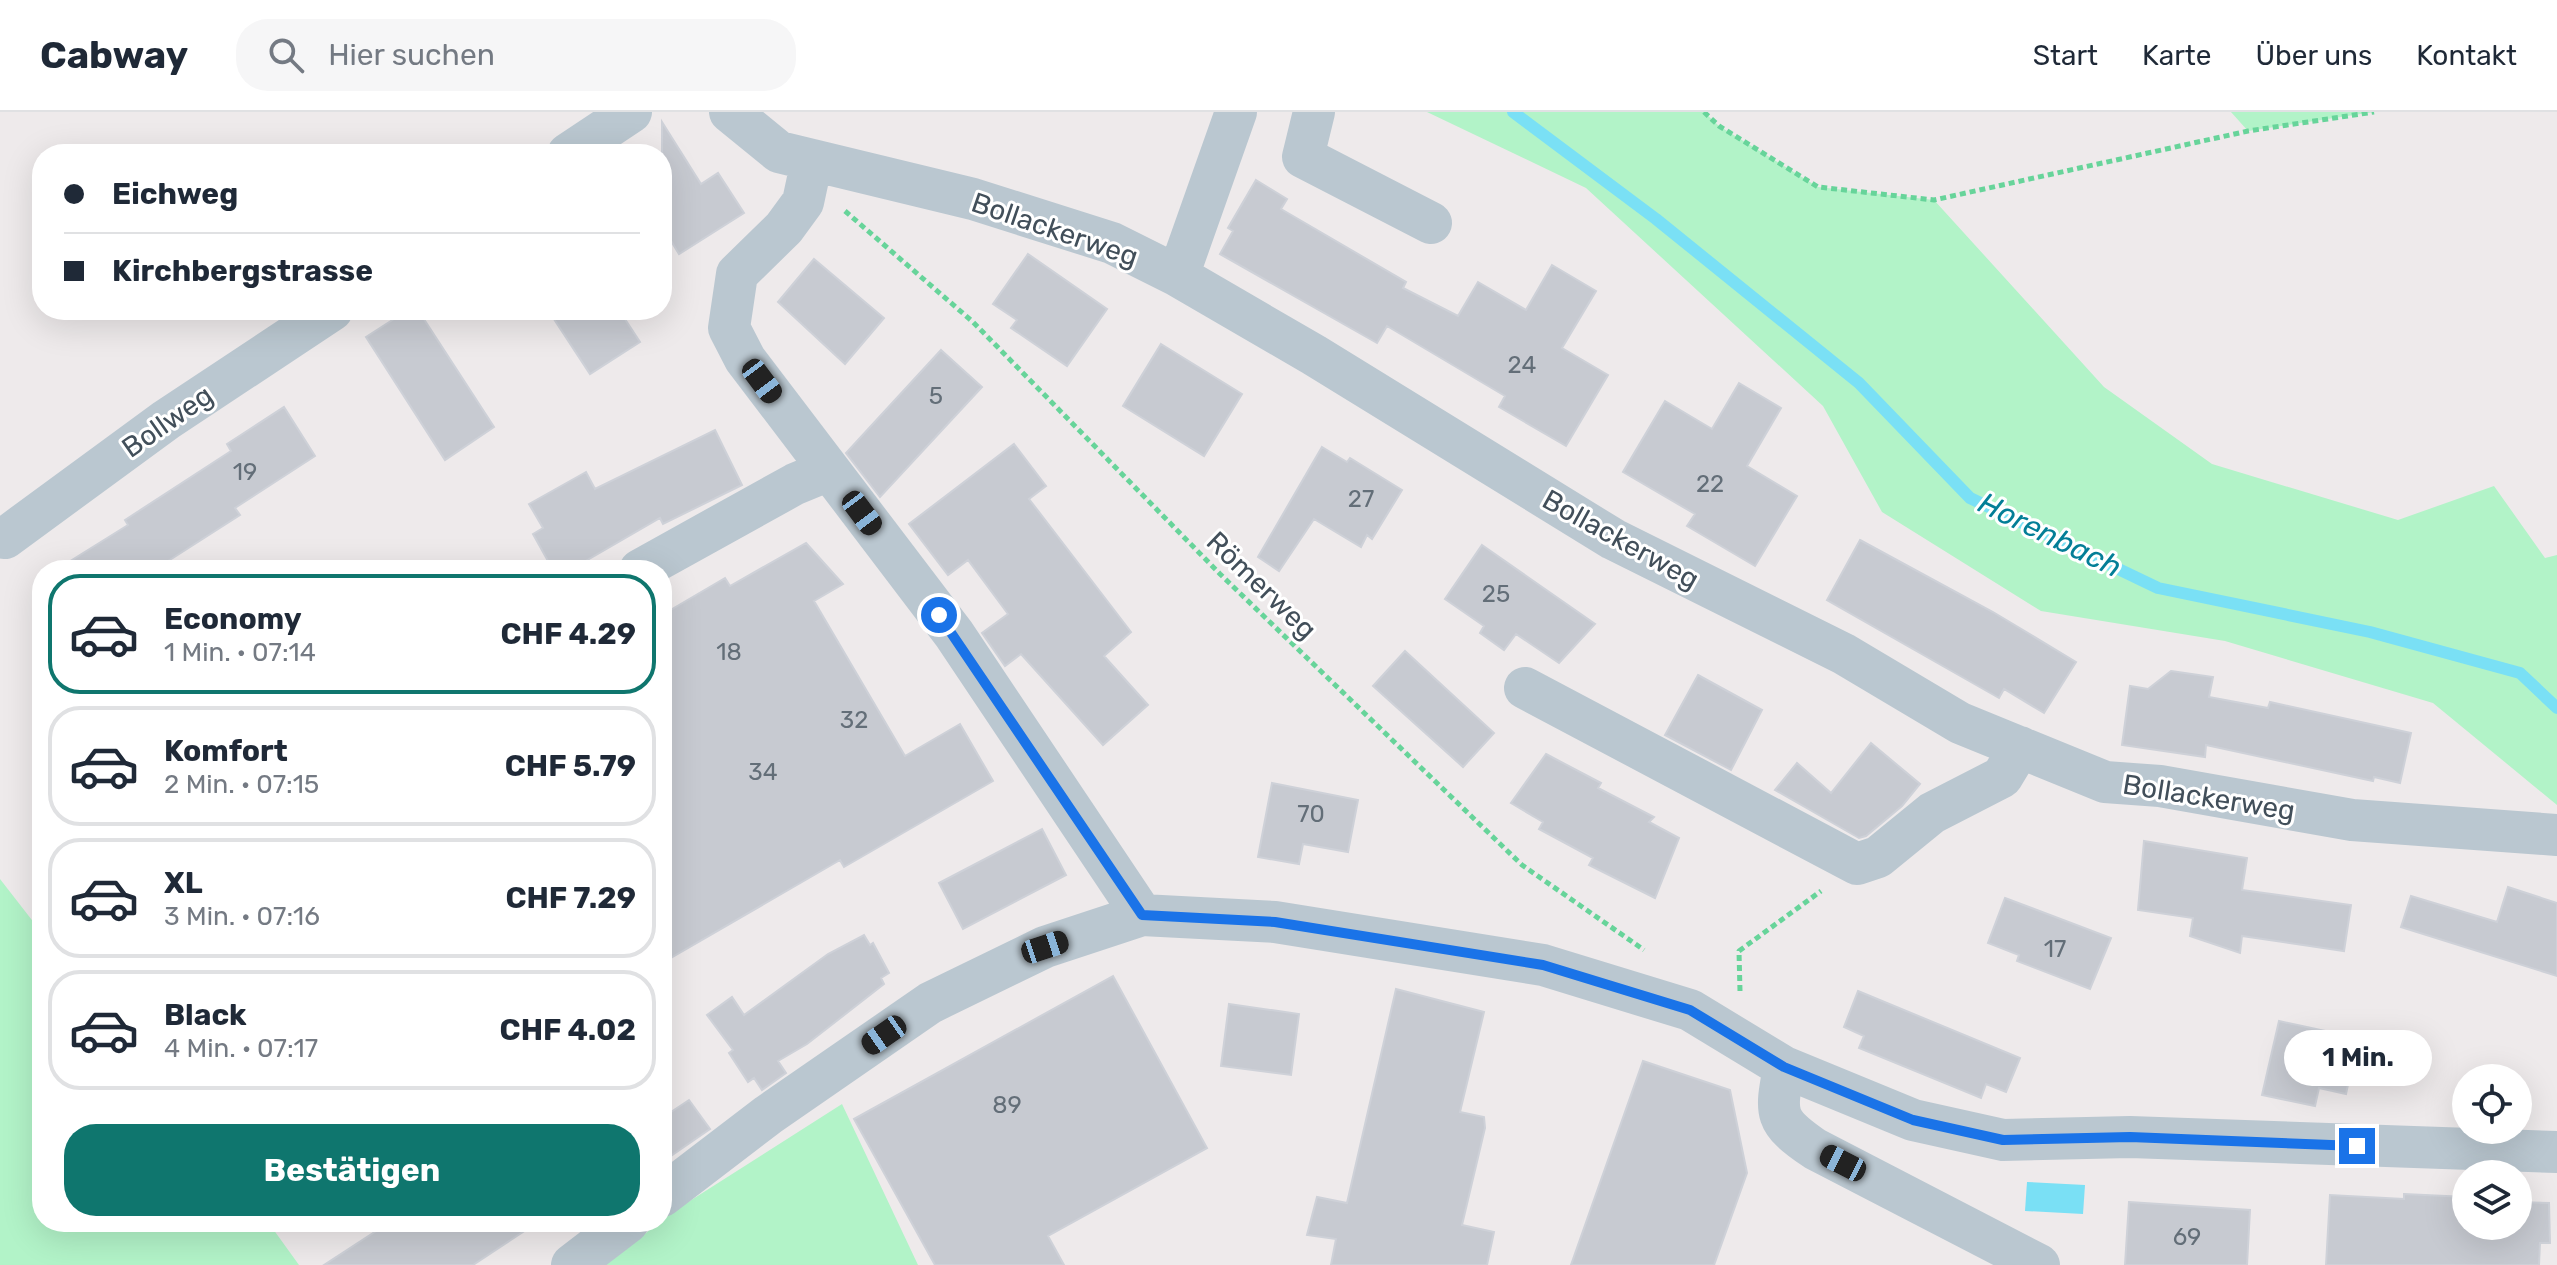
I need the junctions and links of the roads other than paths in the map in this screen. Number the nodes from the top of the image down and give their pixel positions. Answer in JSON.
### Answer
{"nodes":[{"id":1,"x":631,"y":112,"type":"edge"},
{"id":2,"x":730,"y":112,"type":"edge"},
{"id":3,"x":1236,"y":112,"type":"edge"},
{"id":4,"x":1314,"y":112,"type":"edge"},
{"id":5,"x":583,"y":144,"type":"edge"},
{"id":6,"x":810,"y":170,"type":"junction"},
{"id":7,"x":1431,"y":223,"type":"dead end"},
{"id":8,"x":1178,"y":276,"type":"junction"},
{"id":9,"x":317,"y":320,"type":"edge"},
{"id":10,"x":829,"y":470,"type":"junction"},
{"id":11,"x":5,"y":538,"type":"dead end"},
{"id":12,"x":658,"y":560,"type":"edge"},
{"id":13,"x":1525,"y":688,"type":"dead end"},
{"id":14,"x":2020,"y":747,"type":"junction"},
{"id":15,"x":2557,"y":835,"type":"edge"},
{"id":16,"x":1142,"y":915,"type":"junction"},
{"id":17,"x":1784,"y":1067,"type":"junction"},
{"id":18,"x":2557,"y":1152,"type":"edge"},
{"id":19,"x":672,"y":1188,"type":"edge"},
{"id":20,"x":615,"y":1232,"type":"edge"},
{"id":21,"x":572,"y":1265,"type":"edge"},
{"id":22,"x":2039,"y":1265,"type":"edge"}],
"edges":[{"from":1,"to":5,"type":"street"},
{"from":2,"to":6,"type":"street","name":"Bollackerweg"},
{"from":3,"to":8,"type":"street"},
{"from":4,"to":7,"type":"street"},
{"from":6,"to":8,"type":"street","name":"Bollackerweg"},
{"from":6,"to":10,"type":"street"},
{"from":8,"to":14,"type":"street","name":"Bollackerweg"},
{"from":9,"to":11,"type":"street","name":"Bollweg"},
{"from":10,"to":12,"type":"street"},
{"from":10,"to":16,"type":"street"},
{"from":13,"to":14,"type":"street"},
{"from":14,"to":15,"type":"street","name":"Bollackerweg"},
{"from":16,"to":17,"type":"street"},
{"from":16,"to":19,"type":"street"},
{"from":17,"to":18,"type":"street"},
{"from":17,"to":22,"type":"street"},
{"from":20,"to":21,"type":"street"}]}
